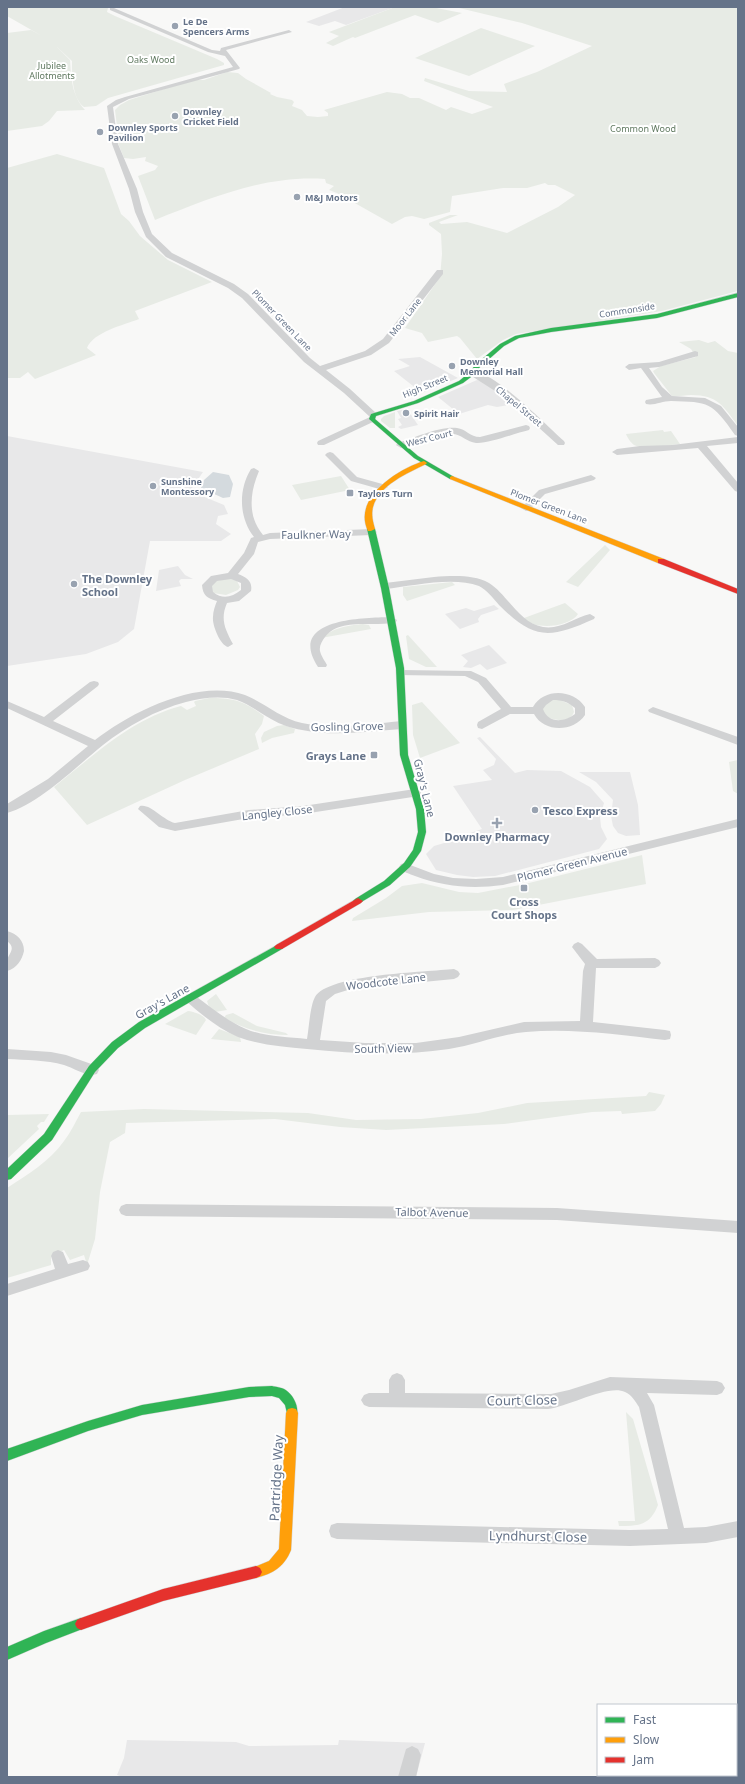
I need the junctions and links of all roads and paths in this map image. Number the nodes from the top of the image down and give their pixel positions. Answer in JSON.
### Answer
{"nodes":[{"id":1,"x":112,"y":9,"type":"dead end"},
{"id":2,"x":289,"y":32,"type":"dead end"},
{"id":3,"x":228,"y":55,"type":"junction"},
{"id":4,"x":440,"y":272,"type":"dead end"},
{"id":5,"x":738,"y":295,"type":"edge"},
{"id":6,"x":517,"y":337,"type":"joint"},
{"id":7,"x":695,"y":354,"type":"dead end"},
{"id":8,"x":629,"y":367,"type":"dead end"},
{"id":9,"x":644,"y":367,"type":"junction"},
{"id":10,"x":318,"y":370,"type":"junction"},
{"id":11,"x":473,"y":373,"type":"junction"},
{"id":12,"x":670,"y":399,"type":"junction"},
{"id":13,"x":649,"y":402,"type":"dead end"},
{"id":14,"x":372,"y":417,"type":"junction"},
{"id":15,"x":526,"y":428,"type":"dead end"},
{"id":16,"x":738,"y":433,"type":"edge"},
{"id":17,"x":738,"y":440,"type":"edge"},
{"id":18,"x":321,"y":443,"type":"dead end"},
{"id":19,"x":561,"y":443,"type":"dead end"},
{"id":20,"x":401,"y":445,"type":"junction"},
{"id":21,"x":701,"y":445,"type":"junction"},
{"id":22,"x":617,"y":452,"type":"dead end"},
{"id":23,"x":330,"y":455,"type":"dead end"},
{"id":24,"x":424,"y":463,"type":"junction"},
{"id":25,"x":254,"y":472,"type":"dead end"},
{"id":26,"x":575,"y":473,"type":"dead end"},
{"id":27,"x":382,"y":487,"type":"junction"},
{"id":28,"x":738,"y":489,"type":"edge"},
{"id":29,"x":526,"y":508,"type":"junction"},
{"id":30,"x":372,"y":532,"type":"junction"},
{"id":31,"x":260,"y":538,"type":"junction"},
{"id":32,"x":231,"y":576,"type":"junction"},
{"id":33,"x":385,"y":586,"type":"junction"},
{"id":34,"x":738,"y":592,"type":"edge"},
{"id":35,"x":223,"y":600,"type":"junction"},
{"id":36,"x":590,"y":617,"type":"dead end"},
{"id":37,"x":392,"y":620,"type":"junction"},
{"id":38,"x":228,"y":644,"type":"dead end"},
{"id":39,"x":322,"y":666,"type":"dead end"},
{"id":40,"x":401,"y":673,"type":"junction"},
{"id":41,"x":94,"y":684,"type":"dead end"},
{"id":42,"x":8,"y":704,"type":"dead end"},
{"id":43,"x":508,"y":710,"type":"junction"},
{"id":44,"x":653,"y":710,"type":"dead end"},
{"id":45,"x":538,"y":711,"type":"dead end"},
{"id":46,"x":46,"y":721,"type":"junction"},
{"id":47,"x":402,"y":725,"type":"junction"},
{"id":48,"x":482,"y":725,"type":"dead end"},
{"id":49,"x":738,"y":741,"type":"edge"},
{"id":50,"x":96,"y":745,"type":"junction"},
{"id":51,"x":415,"y":793,"type":"junction"},
{"id":52,"x":7,"y":809,"type":"edge"},
{"id":53,"x":144,"y":809,"type":"dead end"},
{"id":54,"x":738,"y":823,"type":"edge"},
{"id":55,"x":405,"y":867,"type":"junction"},
{"id":56,"x":7,"y":936,"type":"edge"},
{"id":57,"x":578,"y":947,"type":"dead end"},
{"id":58,"x":592,"y":962,"type":"junction"},
{"id":59,"x":655,"y":963,"type":"dead end"},
{"id":60,"x":7,"y":966,"type":"edge"},
{"id":61,"x":454,"y":974,"type":"dead end"},
{"id":62,"x":190,"y":998,"type":"junction"},
{"id":63,"x":586,"y":1027,"type":"junction"},
{"id":64,"x":665,"y":1035,"type":"dead end"},
{"id":65,"x":313,"y":1045,"type":"junction"},
{"id":66,"x":7,"y":1054,"type":"edge"},
{"id":67,"x":92,"y":1070,"type":"junction"},
{"id":68,"x":7,"y":1176,"type":"edge"},
{"id":69,"x":126,"y":1210,"type":"dead end"},
{"id":70,"x":738,"y":1227,"type":"edge"},
{"id":71,"x":58,"y":1256,"type":"dead end"},
{"id":72,"x":83,"y":1266,"type":"dead end"},
{"id":73,"x":63,"y":1272,"type":"junction"},
{"id":74,"x":7,"y":1290,"type":"edge"},
{"id":75,"x":397,"y":1380,"type":"dead end"},
{"id":76,"x":626,"y":1385,"type":"junction"},
{"id":77,"x":717,"y":1388,"type":"dead end"},
{"id":78,"x":369,"y":1400,"type":"dead end"},
{"id":79,"x":397,"y":1400,"type":"junction"},
{"id":80,"x":7,"y":1455,"type":"edge"},
{"id":81,"x":738,"y":1529,"type":"edge"},
{"id":82,"x":337,"y":1531,"type":"dead end"},
{"id":83,"x":678,"y":1536,"type":"junction"},
{"id":84,"x":7,"y":1654,"type":"edge"},
{"id":85,"x":412,"y":1755,"type":"dead end"},
{"id":86,"x":407,"y":1777,"type":"edge"}],
"edges":[{"from":1,"to":3,"type":"street"},
{"from":2,"to":3,"type":"street"},
{"from":3,"to":10,"type":"street","name":"Plomer Green Lane"},
{"from":4,"to":10,"type":"street","name":"Moor Lane"},
{"from":5,"to":6,"type":"street","name":"Commonside"},
{"from":6,"to":11,"type":"street","name":"High Street"},
{"from":7,"to":9,"type":"street"},
{"from":8,"to":9,"type":"street"},
{"from":9,"to":12,"type":"street"},
{"from":10,"to":14,"type":"street","name":"Plomer Green Lane"},
{"from":11,"to":14,"type":"street","name":"High Street"},
{"from":11,"to":19,"type":"street","name":"Chapel Street"},
{"from":12,"to":13,"type":"street"},
{"from":12,"to":16,"type":"street"},
{"from":14,"to":18,"type":"street"},
{"from":14,"to":20,"type":"street","name":"Plomer Green Lane"},
{"from":15,"to":20,"type":"street","name":"West Court"},
{"from":17,"to":21,"type":"street"},
{"from":20,"to":24,"type":"street","name":"Plomer Green Lane"},
{"from":21,"to":22,"type":"street"},
{"from":21,"to":28,"type":"street"},
{"from":23,"to":27,"type":"street"},
{"from":24,"to":27,"type":"street","name":"Gray's Lane"},
{"from":24,"to":29,"type":"street","name":"Plomer Green Lane"},
{"from":25,"to":31,"type":"street"},
{"from":26,"to":29,"type":"street"},
{"from":27,"to":30,"type":"street","name":"Gray's Lane"},
{"from":29,"to":34,"type":"street","name":"Plomer Green Lane"},
{"from":30,"to":31,"type":"street","name":"Faulkner Way"},
{"from":30,"to":33,"type":"street","name":"Gray's Lane"},
{"from":31,"to":32,"type":"street"},
{"from":32,"to":35,"type":"street"},
{"from":32,"to":35,"type":"street"},
{"from":33,"to":36,"type":"street"},
{"from":33,"to":37,"type":"street","name":"Gray's Lane"},
{"from":35,"to":38,"type":"street"},
{"from":37,"to":39,"type":"street"},
{"from":37,"to":40,"type":"street","name":"Gray's Lane"},
{"from":40,"to":43,"type":"street"},
{"from":40,"to":47,"type":"street","name":"Gray's Lane"},
{"from":41,"to":46,"type":"street"},
{"from":42,"to":46,"type":"street"},
{"from":43,"to":45,"type":"street"},
{"from":43,"to":48,"type":"street"},
{"from":44,"to":49,"type":"street"},
{"from":46,"to":50,"type":"street"},
{"from":47,"to":50,"type":"street","name":"Gosling Grove"},
{"from":47,"to":51,"type":"street","name":"Gray's Lane"},
{"from":50,"to":52,"type":"street","name":"Gosling Grove"},
{"from":51,"to":53,"type":"street","name":"Langley Close"},
{"from":51,"to":55,"type":"street","name":"Gray's Lane"},
{"from":54,"to":55,"type":"street","name":"Plomer Green Avenue"},
{"from":55,"to":62,"type":"street","name":"Gray's Lane"},
{"from":56,"to":60,"type":"street"},
{"from":57,"to":58,"type":"street"},
{"from":58,"to":59,"type":"street"},
{"from":58,"to":63,"type":"street"},
{"from":61,"to":65,"type":"street","name":"Woodcote Lane"},
{"from":62,"to":65,"type":"street","name":"South View"},
{"from":62,"to":67,"type":"street","name":"Gray's Lane"},
{"from":63,"to":64,"type":"street","name":"South View"},
{"from":63,"to":65,"type":"street","name":"South View"},
{"from":66,"to":67,"type":"street"},
{"from":67,"to":68,"type":"street","name":"Gray's Lane"},
{"from":69,"to":70,"type":"street","name":"Talbot Avenue"},
{"from":71,"to":73,"type":"street"},
{"from":72,"to":73,"type":"street"},
{"from":73,"to":74,"type":"street"},
{"from":75,"to":79,"type":"street"},
{"from":76,"to":77,"type":"street","name":"Court Close"},
{"from":76,"to":79,"type":"street","name":"Court Close"},
{"from":76,"to":83,"type":"street"},
{"from":78,"to":79,"type":"street","name":"Court Close"},
{"from":80,"to":84,"type":"street","name":"Partridge Way"},
{"from":81,"to":83,"type":"street","name":"Lyndhurst Close"},
{"from":82,"to":83,"type":"street","name":"Lyndhurst Close"},
{"from":85,"to":86,"type":"street"}]}
